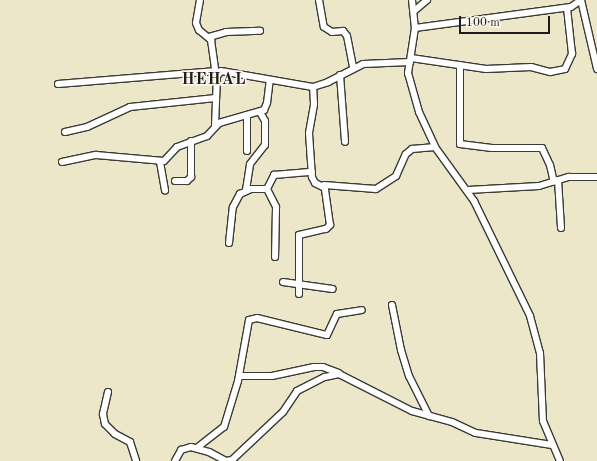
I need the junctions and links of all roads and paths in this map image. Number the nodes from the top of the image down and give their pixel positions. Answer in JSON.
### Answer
{"nodes":[{"id":1,"x":200,"y":0,"type":"edge"},
{"id":2,"x":319,"y":0,"type":"edge"},
{"id":3,"x":412,"y":0,"type":"edge"},
{"id":4,"x":427,"y":0,"type":"edge"},
{"id":5,"x":581,"y":0,"type":"edge"},
{"id":6,"x":567,"y":8,"type":"junction"},
{"id":7,"x":414,"y":11,"type":"junction"},
{"id":8,"x":415,"y":28,"type":"junction"},
{"id":9,"x":260,"y":31,"type":"dead end"},
{"id":10,"x":209,"y":37,"type":"junction"},
{"id":11,"x":410,"y":60,"type":"junction"},
{"id":12,"x":460,"y":65,"type":"junction"},
{"id":13,"x":353,"y":67,"type":"junction"},
{"id":14,"x":597,"y":69,"type":"edge"},
{"id":15,"x":216,"y":73,"type":"junction"},
{"id":16,"x":340,"y":75,"type":"junction"},
{"id":17,"x":270,"y":80,"type":"junction"},
{"id":18,"x":58,"y":84,"type":"dead end"},
{"id":19,"x":313,"y":87,"type":"junction"},
{"id":20,"x":216,"y":98,"type":"junction"},
{"id":21,"x":260,"y":112,"type":"junction"},
{"id":22,"x":247,"y":115,"type":"junction"},
{"id":23,"x":215,"y":126,"type":"junction"},
{"id":24,"x":65,"y":132,"type":"dead end"},
{"id":25,"x":191,"y":141,"type":"junction"},
{"id":26,"x":346,"y":142,"type":"dead end"},
{"id":27,"x":435,"y":147,"type":"junction"},
{"id":28,"x":247,"y":151,"type":"dead end"},
{"id":29,"x":62,"y":162,"type":"dead end"},
{"id":30,"x":160,"y":162,"type":"junction"},
{"id":31,"x":312,"y":172,"type":"junction"},
{"id":32,"x":597,"y":177,"type":"edge"},
{"id":33,"x":174,"y":181,"type":"dead end"},
{"id":34,"x":556,"y":181,"type":"junction"},
{"id":35,"x":324,"y":185,"type":"junction"},
{"id":36,"x":267,"y":189,"type":"junction"},
{"id":37,"x":246,"y":190,"type":"junction"},
{"id":38,"x":468,"y":190,"type":"junction"},
{"id":39,"x":165,"y":191,"type":"dead end"},
{"id":40,"x":561,"y":228,"type":"dead end"},
{"id":41,"x":229,"y":243,"type":"dead end"},
{"id":42,"x":275,"y":257,"type":"dead end"},
{"id":43,"x":283,"y":282,"type":"dead end"},
{"id":44,"x":299,"y":284,"type":"junction"},
{"id":45,"x":333,"y":289,"type":"dead end"},
{"id":46,"x":299,"y":294,"type":"dead end"},
{"id":47,"x":392,"y":305,"type":"dead end"},
{"id":48,"x":362,"y":310,"type":"dead end"},
{"id":49,"x":342,"y":374,"type":"junction"},
{"id":50,"x":239,"y":376,"type":"junction"},
{"id":51,"x":108,"y":392,"type":"dead end"},
{"id":52,"x":429,"y":416,"type":"junction"},
{"id":53,"x":552,"y":445,"type":"junction"},
{"id":54,"x":198,"y":447,"type":"junction"},
{"id":55,"x":136,"y":461,"type":"edge"},
{"id":56,"x":175,"y":461,"type":"edge"},
{"id":57,"x":560,"y":461,"type":"edge"}],
"edges":[{"from":1,"to":10,"type":"street"},
{"from":2,"to":13,"type":"street"},
{"from":3,"to":7,"type":"street"},
{"from":4,"to":7,"type":"street"},
{"from":5,"to":6,"type":"street"},
{"from":5,"to":14,"type":"street"},
{"from":6,"to":8,"type":"street"},
{"from":6,"to":12,"type":"street"},
{"from":7,"to":8,"type":"street"},
{"from":8,"to":11,"type":"street"},
{"from":9,"to":10,"type":"street"},
{"from":10,"to":15,"type":"street"},
{"from":11,"to":12,"type":"street"},
{"from":11,"to":13,"type":"street"},
{"from":11,"to":27,"type":"street"},
{"from":12,"to":34,"type":"street"},
{"from":13,"to":16,"type":"street"},
{"from":15,"to":17,"type":"street"},
{"from":15,"to":18,"type":"street"},
{"from":15,"to":20,"type":"street"},
{"from":16,"to":19,"type":"street"},
{"from":16,"to":26,"type":"street"},
{"from":17,"to":19,"type":"street"},
{"from":17,"to":21,"type":"street"},
{"from":19,"to":31,"type":"street"},
{"from":20,"to":23,"type":"street"},
{"from":20,"to":24,"type":"street"},
{"from":21,"to":22,"type":"street"},
{"from":21,"to":37,"type":"street"},
{"from":22,"to":23,"type":"street"},
{"from":22,"to":28,"type":"street"},
{"from":23,"to":25,"type":"street"},
{"from":25,"to":30,"type":"street"},
{"from":25,"to":33,"type":"street"},
{"from":27,"to":35,"type":"street"},
{"from":27,"to":38,"type":"street"},
{"from":29,"to":30,"type":"street"},
{"from":30,"to":39,"type":"street"},
{"from":31,"to":35,"type":"street"},
{"from":31,"to":36,"type":"street"},
{"from":32,"to":34,"type":"street"},
{"from":34,"to":38,"type":"street"},
{"from":34,"to":40,"type":"street"},
{"from":35,"to":44,"type":"street"},
{"from":36,"to":37,"type":"street"},
{"from":36,"to":42,"type":"street"},
{"from":37,"to":41,"type":"street"},
{"from":38,"to":53,"type":"street"},
{"from":43,"to":44,"type":"street"},
{"from":44,"to":45,"type":"street"},
{"from":44,"to":46,"type":"street"},
{"from":47,"to":52,"type":"street"},
{"from":48,"to":50,"type":"street"},
{"from":49,"to":50,"type":"street"},
{"from":49,"to":52,"type":"street"},
{"from":49,"to":54,"type":"street"},
{"from":50,"to":54,"type":"street"},
{"from":51,"to":55,"type":"street"},
{"from":52,"to":53,"type":"street"},
{"from":53,"to":57,"type":"street"},
{"from":54,"to":56,"type":"street"}]}
